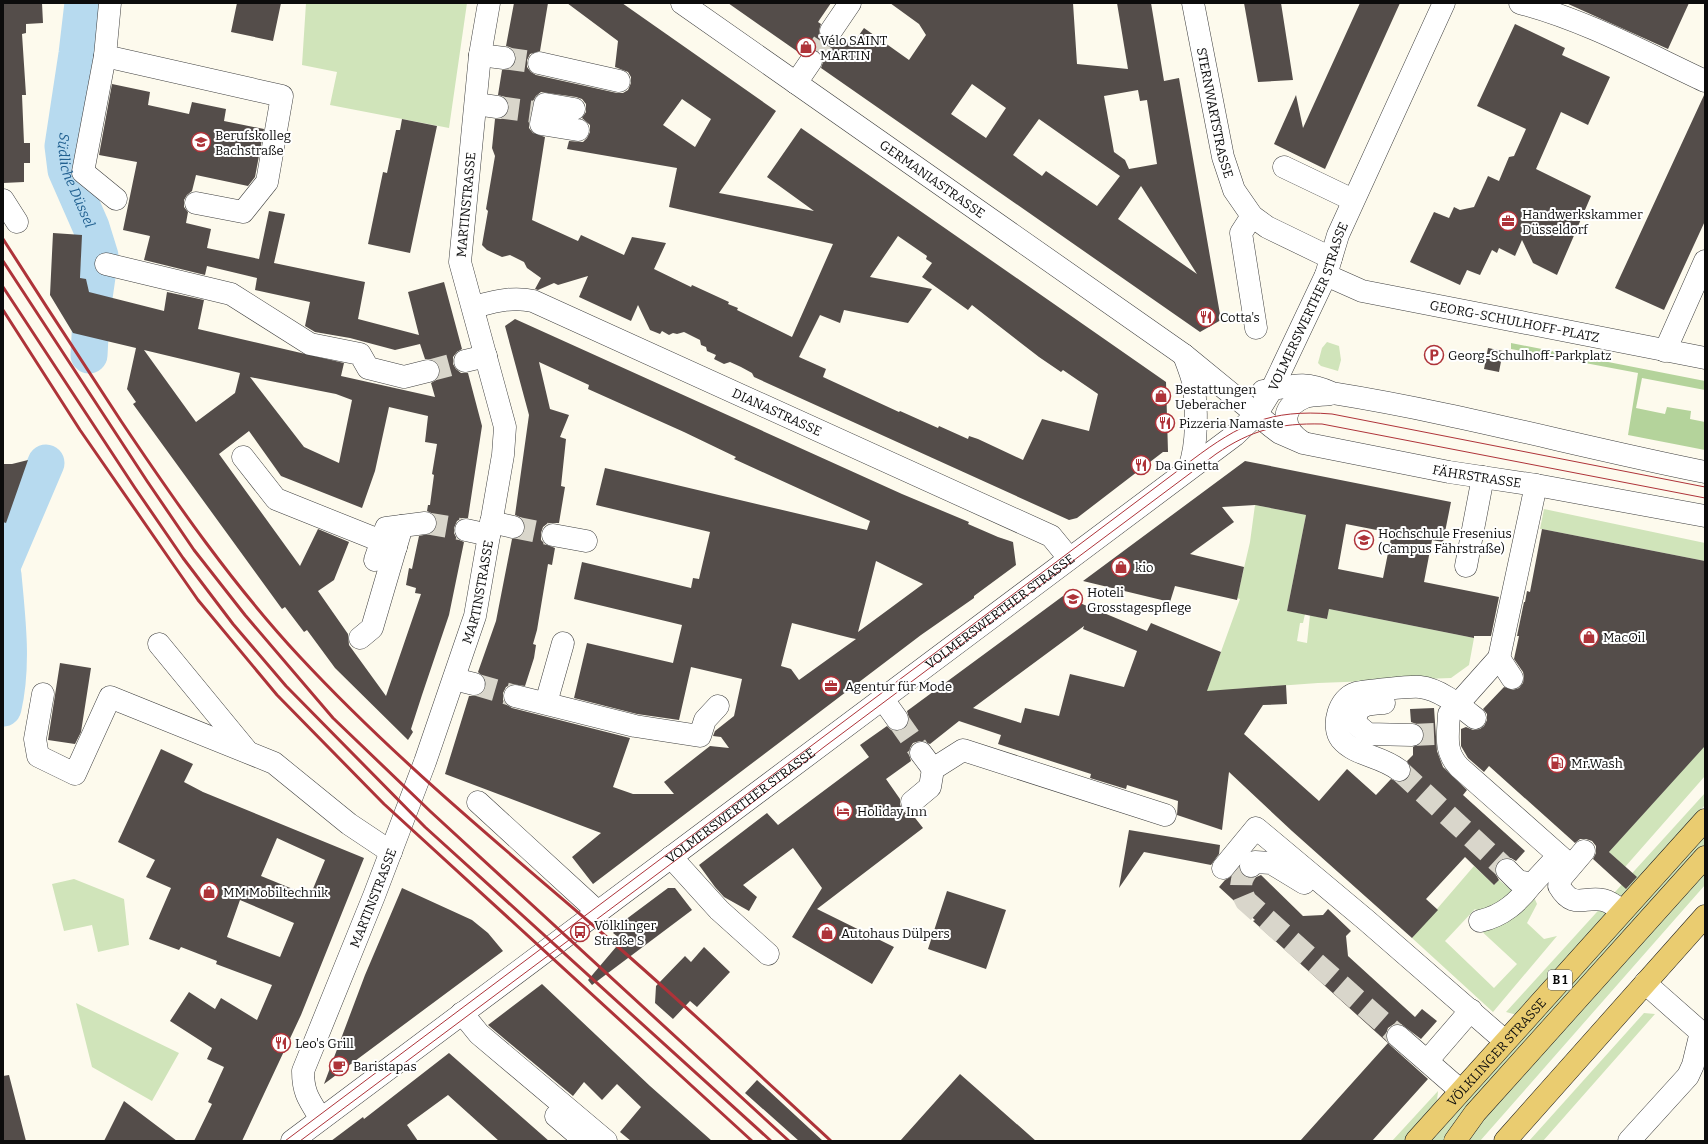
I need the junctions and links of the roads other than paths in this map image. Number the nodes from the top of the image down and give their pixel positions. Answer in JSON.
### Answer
{"nodes":[{"id":1,"x":110,"y":3,"type":"edge"},
{"id":2,"x":489,"y":3,"type":"edge"},
{"id":3,"x":682,"y":3,"type":"edge"},
{"id":4,"x":850,"y":3,"type":"edge"},
{"id":5,"x":1192,"y":3,"type":"edge"},
{"id":6,"x":1444,"y":3,"type":"edge"},
{"id":7,"x":1520,"y":3,"type":"edge"},
{"id":8,"x":831,"y":31,"type":"tunnel mouth"},
{"id":9,"x":480,"y":55,"type":"junction"},
{"id":10,"x":105,"y":56,"type":"junction"},
{"id":11,"x":504,"y":58,"type":"tunnel mouth"},
{"id":12,"x":811,"y":61,"type":"tunnel mouth"},
{"id":13,"x":539,"y":63,"type":"tunnel mouth"},
{"id":14,"x":619,"y":81,"type":"dead end"},
{"id":15,"x":1705,"y":81,"type":"edge"},
{"id":16,"x":796,"y":83,"type":"junction"},
{"id":17,"x":539,"y":112,"type":"tunnel mouth"},
{"id":18,"x":576,"y":120,"type":"dead end"},
{"id":19,"x":1284,"y":167,"type":"dead end"},
{"id":20,"x":116,"y":199,"type":"dead end"},
{"id":21,"x":3,"y":200,"type":"edge"},
{"id":22,"x":1353,"y":200,"type":"junction"},
{"id":23,"x":196,"y":203,"type":"dead end"},
{"id":24,"x":1252,"y":216,"type":"junction"},
{"id":25,"x":17,"y":222,"type":"dead end"},
{"id":26,"x":1705,"y":261,"type":"edge"},
{"id":27,"x":106,"y":264,"type":"dead end"},
{"id":28,"x":1329,"y":267,"type":"junction"},
{"id":29,"x":473,"y":307,"type":"junction"},
{"id":30,"x":1256,"y":328,"type":"dead end"},
{"id":31,"x":1665,"y":351,"type":"junction"},
{"id":32,"x":1184,"y":355,"type":"junction"},
{"id":33,"x":486,"y":356,"type":"junction"},
{"id":34,"x":1705,"y":358,"type":"edge"},
{"id":35,"x":465,"y":361,"type":"tunnel mouth"},
{"id":36,"x":428,"y":371,"type":"tunnel mouth"},
{"id":37,"x":1272,"y":390,"type":"junction"},
{"id":38,"x":1332,"y":393,"type":"junction"},
{"id":39,"x":1234,"y":396,"type":"junction"},
{"id":40,"x":1256,"y":415,"type":"junction"},
{"id":41,"x":1303,"y":443,"type":"junction"},
{"id":42,"x":243,"y":457,"type":"dead end"},
{"id":43,"x":1189,"y":468,"type":"junction"},
{"id":44,"x":1705,"y":472,"type":"edge"},
{"id":45,"x":1483,"y":477,"type":"junction"},
{"id":46,"x":1536,"y":485,"type":"junction"},
{"id":47,"x":1705,"y":516,"type":"edge"},
{"id":48,"x":425,"y":523,"type":"tunnel mouth"},
{"id":49,"x":514,"y":527,"type":"tunnel mouth"},
{"id":50,"x":490,"y":529,"type":"junction"},
{"id":51,"x":466,"y":530,"type":"tunnel mouth"},
{"id":52,"x":553,"y":535,"type":"tunnel mouth"},
{"id":53,"x":586,"y":542,"type":"dead end"},
{"id":54,"x":384,"y":549,"type":"junction"},
{"id":55,"x":1069,"y":558,"type":"junction"},
{"id":56,"x":1466,"y":566,"type":"dead end"},
{"id":57,"x":360,"y":638,"type":"dead end"},
{"id":58,"x":563,"y":643,"type":"dead end"},
{"id":59,"x":159,"y":644,"type":"dead end"},
{"id":60,"x":1500,"y":658,"type":"junction"},
{"id":61,"x":1512,"y":678,"type":"dead end"},
{"id":62,"x":43,"y":694,"type":"dead end"},
{"id":63,"x":515,"y":696,"type":"tunnel mouth"},
{"id":64,"x":882,"y":698,"type":"junction"},
{"id":65,"x":1454,"y":702,"type":"junction"},
{"id":66,"x":546,"y":703,"type":"junction"},
{"id":67,"x":718,"y":706,"type":"dead end"},
{"id":68,"x":1475,"y":718,"type":"dead end"},
{"id":69,"x":897,"y":719,"type":"tunnel mouth"},
{"id":70,"x":1412,"y":735,"type":"tunnel mouth"},
{"id":71,"x":250,"y":754,"type":"junction"},
{"id":72,"x":1399,"y":770,"type":"tunnel mouth"},
{"id":73,"x":478,"y":802,"type":"dead end"},
{"id":74,"x":912,"y":802,"type":"dead end"},
{"id":75,"x":1165,"y":816,"type":"dead end"},
{"id":76,"x":1705,"y":820,"type":"edge"},
{"id":77,"x":391,"y":852,"type":"junction"},
{"id":78,"x":671,"y":857,"type":"junction"},
{"id":79,"x":1705,"y":857,"type":"edge"},
{"id":80,"x":1571,"y":858,"type":"junction"},
{"id":81,"x":1251,"y":866,"type":"dead end"},
{"id":82,"x":1223,"y":868,"type":"dead end"},
{"id":83,"x":1508,"y":870,"type":"tunnel mouth"},
{"id":84,"x":1532,"y":884,"type":"junction"},
{"id":85,"x":1622,"y":911,"type":"junction"},
{"id":86,"x":598,"y":912,"type":"junction"},
{"id":87,"x":1705,"y":916,"type":"edge"},
{"id":88,"x":1366,"y":920,"type":"junction"},
{"id":89,"x":1480,"y":921,"type":"dead end"},
{"id":90,"x":768,"y":954,"type":"dead end"},
{"id":91,"x":1645,"y":983,"type":"junction"},
{"id":92,"x":1471,"y":1010,"type":"junction"},
{"id":93,"x":457,"y":1017,"type":"junction"},
{"id":94,"x":1703,"y":1034,"type":"edge"},
{"id":95,"x":1398,"y":1036,"type":"tunnel mouth"},
{"id":96,"x":1505,"y":1041,"type":"junction"},
{"id":97,"x":1427,"y":1061,"type":"junction"},
{"id":98,"x":1460,"y":1090,"type":"junction"},
{"id":99,"x":321,"y":1119,"type":"junction"},
{"id":100,"x":576,"y":1139,"type":"edge"},
{"id":101,"x":292,"y":1141,"type":"edge"},
{"id":102,"x":606,"y":1141,"type":"edge"},
{"id":103,"x":1416,"y":1141,"type":"edge"},
{"id":104,"x":1455,"y":1141,"type":"edge"},
{"id":105,"x":1505,"y":1141,"type":"edge"},
{"id":106,"x":1629,"y":1141,"type":"edge"}],
"edges":[{"from":1,"to":10,"type":"street"},
{"from":2,"to":9,"type":"street","name":"MARTINSTRASSE"},
{"from":3,"to":16,"type":"street","name":"GERMANIASTRASSE"},
{"from":4,"to":8,"type":"street"},
{"from":5,"to":24,"type":"street","name":"STERNWARTSTRASSE"},
{"from":6,"to":22,"type":"street","name":"VOLMERSWERTHER STRASSE"},
{"from":7,"to":15,"type":"street"},
{"from":9,"to":11,"type":"street"},
{"from":9,"to":29,"type":"street","name":"MARTINSTRASSE"},
{"from":10,"to":20,"type":"street"},
{"from":10,"to":23,"type":"street"},
{"from":12,"to":16,"type":"street"},
{"from":13,"to":14,"type":"street"},
{"from":16,"to":32,"type":"street","name":"GERMANIASTRASSE"},
{"from":17,"to":18,"type":"street"},
{"from":19,"to":22,"type":"street"},
{"from":21,"to":25,"type":"street"},
{"from":22,"to":28,"type":"street","name":"VOLMERSWERTHER STRASSE"},
{"from":24,"to":28,"type":"street","name":"STERNWARTSTRASSE"},
{"from":24,"to":30,"type":"street"},
{"from":26,"to":31,"type":"street"},
{"from":27,"to":36,"type":"street"},
{"from":28,"to":31,"type":"street","name":"GEORG-SCHULHOFF-PLATZ"},
{"from":28,"to":37,"type":"street","name":"VOLMERSWERTHER STRASSE"},
{"from":29,"to":33,"type":"street","name":"MARTINSTRASSE"},
{"from":29,"to":55,"type":"street","name":"DIANASTRASSE"},
{"from":31,"to":34,"type":"street","name":"GEORG-SCHULHOFF-PLATZ"},
{"from":32,"to":39,"type":"street","name":"GERMANIASTRASSE"},
{"from":32,"to":43,"type":"street"},
{"from":33,"to":35,"type":"street"},
{"from":33,"to":50,"type":"street","name":"MARTINSTRASSE"},
{"from":37,"to":38,"type":"street"},
{"from":37,"to":39,"type":"street"},
{"from":37,"to":40,"type":"street","name":"VOLMERSWERTHER STRASSE"},
{"from":38,"to":41,"type":"street"},
{"from":38,"to":44,"type":"street"},
{"from":39,"to":40,"type":"street","name":"GERMANIASTRASSE"},
{"from":40,"to":41,"type":"street","name":"FÄHRSTRASSE"},
{"from":40,"to":43,"type":"street","name":"VOLMERSWERTHER STRASSE"},
{"from":41,"to":45,"type":"street","name":"FÄHRSTRASSE"},
{"from":42,"to":54,"type":"street"},
{"from":43,"to":55,"type":"street","name":"VOLMERSWERTHER STRASSE"},
{"from":45,"to":46,"type":"street","name":"FÄHRSTRASSE"},
{"from":45,"to":56,"type":"street"},
{"from":46,"to":47,"type":"street","name":"FÄHRSTRASSE"},
{"from":46,"to":60,"type":"street"},
{"from":48,"to":54,"type":"street"},
{"from":49,"to":50,"type":"street"},
{"from":50,"to":51,"type":"street"},
{"from":50,"to":77,"type":"street","name":"MARTINSTRASSE"},
{"from":52,"to":53,"type":"street"},
{"from":54,"to":57,"type":"street"},
{"from":55,"to":64,"type":"street","name":"VOLMERSWERTHER STRASSE"},
{"from":58,"to":66,"type":"street"},
{"from":59,"to":71,"type":"street"},
{"from":60,"to":61,"type":"street"},
{"from":60,"to":65,"type":"street"},
{"from":62,"to":71,"type":"street"},
{"from":63,"to":66,"type":"street"},
{"from":64,"to":69,"type":"street"},
{"from":64,"to":78,"type":"street","name":"VOLMERSWERTHER STRASSE"},
{"from":65,"to":68,"type":"street"},
{"from":65,"to":70,"type":"street"},
{"from":65,"to":72,"type":"street"},
{"from":65,"to":80,"type":"street"},
{"from":66,"to":67,"type":"street"},
{"from":71,"to":77,"type":"street"},
{"from":73,"to":86,"type":"street"},
{"from":74,"to":75,"type":"street"},
{"from":76,"to":85,"type":"main road","name":"VÖLKLINGER STRASSE","number":"B 1"},
{"from":77,"to":99,"type":"street","name":"MARTINSTRASSE"},
{"from":78,"to":86,"type":"street","name":"VOLMERSWERTHER STRASSE"},
{"from":78,"to":90,"type":"street"},
{"from":79,"to":104,"type":"main road"},
{"from":80,"to":84,"type":"street"},
{"from":80,"to":85,"type":"street"},
{"from":81,"to":88,"type":"street"},
{"from":82,"to":88,"type":"street"},
{"from":83,"to":84,"type":"street"},
{"from":84,"to":89,"type":"street"},
{"from":85,"to":96,"type":"main road","name":"VÖLKLINGER STRASSE","number":"B 1"},
{"from":86,"to":93,"type":"street","name":"VOLMERSWERTHER STRASSE"},
{"from":87,"to":91,"type":"main road"},
{"from":88,"to":92,"type":"street"},
{"from":91,"to":94,"type":"street"},
{"from":91,"to":105,"type":"main road"},
{"from":92,"to":96,"type":"street"},
{"from":92,"to":97,"type":"street"},
{"from":93,"to":99,"type":"street","name":"VOLMERSWERTHER STRASSE"},
{"from":93,"to":100,"type":"street"},
{"from":93,"to":102,"type":"street"},
{"from":94,"to":106,"type":"street"},
{"from":95,"to":97,"type":"street"},
{"from":96,"to":98,"type":"main road","name":"VÖLKLINGER STRASSE","number":"B 1"},
{"from":97,"to":98,"type":"street"},
{"from":98,"to":103,"type":"main road","name":"VÖLKLINGER STRASSE","number":"B 1"},
{"from":99,"to":101,"type":"street"}]}
